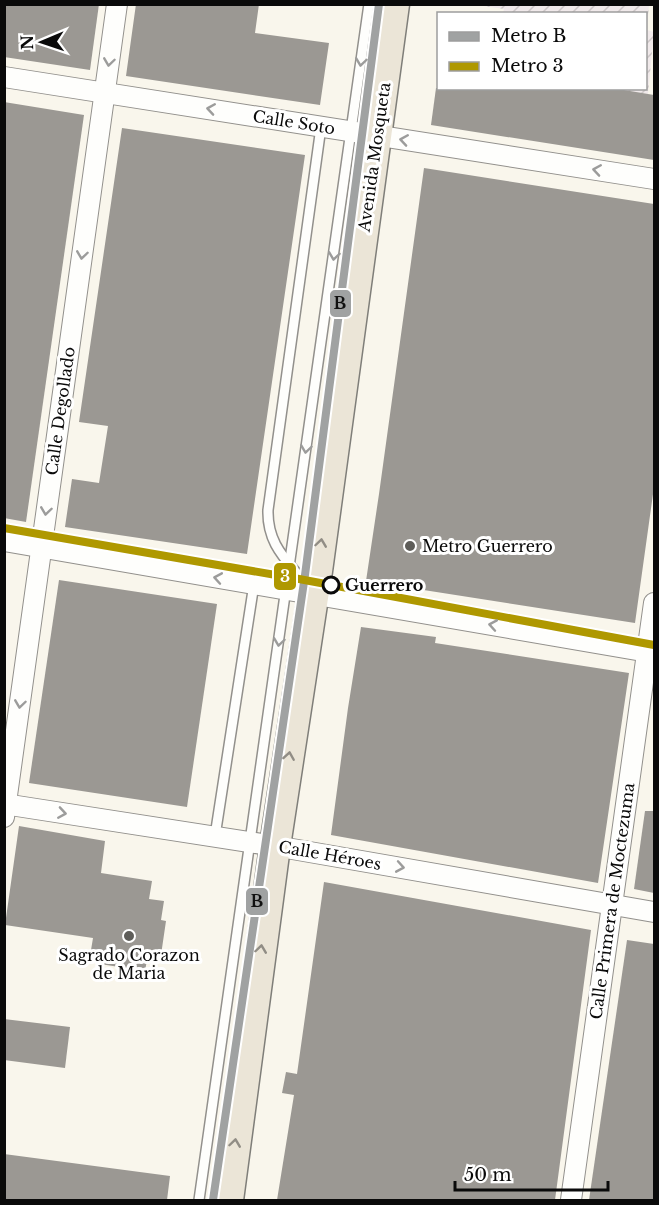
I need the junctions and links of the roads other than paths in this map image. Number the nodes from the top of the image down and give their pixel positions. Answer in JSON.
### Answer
{"nodes":[{"id":1,"x":117,"y":4,"type":"edge"},
{"id":2,"x":369,"y":4,"type":"edge"},
{"id":3,"x":394,"y":4,"type":"edge"},
{"id":4,"x":4,"y":76,"type":"edge"},
{"id":5,"x":104,"y":92,"type":"junction"},
{"id":6,"x":321,"y":127,"type":"junction"},
{"id":7,"x":364,"y":133,"type":"junction"},
{"id":8,"x":654,"y":179,"type":"edge"},
{"id":9,"x":4,"y":541,"type":"edge"},
{"id":10,"x":41,"y":548,"type":"junction"},
{"id":11,"x":290,"y":564,"type":"junction"},
{"id":12,"x":254,"y":584,"type":"junction"},
{"id":13,"x":300,"y":592,"type":"junction"},
{"id":14,"x":654,"y":603,"type":"edge"},
{"id":15,"x":651,"y":653,"type":"edge"},
{"id":16,"x":5,"y":808,"type":"edge"},
{"id":17,"x":215,"y":836,"type":"junction"},
{"id":18,"x":263,"y":844,"type":"junction"},
{"id":19,"x":611,"y":904,"type":"junction"},
{"id":20,"x":654,"y":912,"type":"edge"},
{"id":21,"x":199,"y":1200,"type":"edge"},
{"id":22,"x":228,"y":1200,"type":"edge"},
{"id":23,"x":571,"y":1200,"type":"edge"}],
"edges":[{"from":1,"to":5,"type":"street","name":"Calle Degollado","one_way":true},
{"from":2,"to":7,"type":"lane","one_way":true},
{"from":3,"to":7,"type":"main road","name":"Avenida Mosqueta"},
{"from":4,"to":5,"type":"street","name":"Calle Soto"},
{"from":6,"to":5,"type":"street","name":"Calle Soto","one_way":true},
{"from":5,"to":10,"type":"street","name":"Calle Degollado","one_way":true},
{"from":6,"to":7,"type":"street","name":"Calle Soto"},
{"from":6,"to":11,"type":"lane"},
{"from":8,"to":7,"type":"street","name":"Calle Soto","one_way":true},
{"from":7,"to":11,"type":"lane","one_way":true},
{"from":13,"to":7,"type":"main road","name":"Avenida Mosqueta","one_way":true},
{"from":9,"to":10,"type":"street"},
{"from":12,"to":10,"type":"street","one_way":true},
{"from":10,"to":16,"type":"street","name":"Calle Degollado","one_way":true},
{"from":11,"to":13,"type":"lane"},
{"from":11,"to":13,"type":"lane"},
{"from":12,"to":13,"type":"street"},
{"from":12,"to":17,"type":"lane"},
{"from":15,"to":13,"type":"street","one_way":true},
{"from":13,"to":18,"type":"main road","name":"Avenida Mosqueta"},
{"from":14,"to":15,"type":"street","name":"Calle Primera de Moctezuma"},
{"from":15,"to":19,"type":"street","name":"Calle Primera de Moctezuma"},
{"from":16,"to":17,"type":"street","name":"Calle Héroes","one_way":true},
{"from":17,"to":18,"type":"street","name":"Calle Héroes"},
{"from":18,"to":19,"type":"street","name":"Calle Héroes","one_way":true},
{"from":18,"to":21,"type":"lane"},
{"from":22,"to":18,"type":"main road","name":"Avenida Mosqueta","one_way":true},
{"from":19,"to":20,"type":"street","name":"Calle Héroes"},
{"from":19,"to":23,"type":"street","name":"Calle Primera de Moctezuma"}]}
